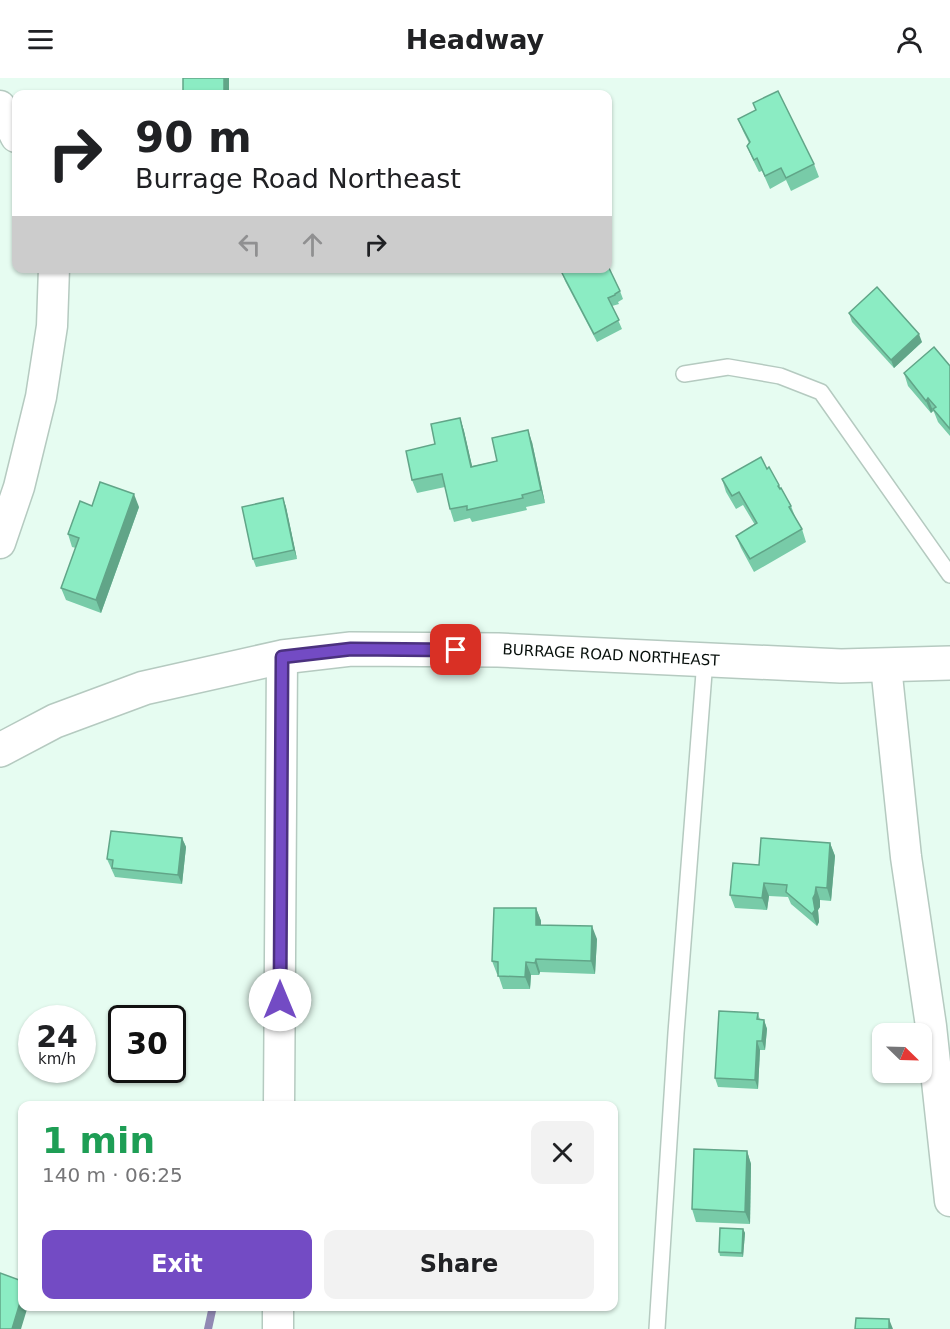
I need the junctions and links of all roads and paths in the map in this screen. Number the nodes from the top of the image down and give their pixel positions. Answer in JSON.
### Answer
{"nodes":[{"id":1,"x":0,"y":106,"type":"edge"},
{"id":2,"x":12,"y":129,"type":"edge"},
{"id":3,"x":54,"y":273,"type":"edge"},
{"id":4,"x":684,"y":374,"type":"dead end"},
{"id":5,"x":9,"y":477,"type":"edge"},
{"id":6,"x":0,"y":543,"type":"edge"},
{"id":7,"x":950,"y":575,"type":"edge"},
{"id":8,"x":282,"y":657,"type":"junction"},
{"id":9,"x":705,"y":660,"type":"junction"},
{"id":10,"x":950,"y":663,"type":"edge"},
{"id":11,"x":886,"y":666,"type":"junction"},
{"id":12,"x":0,"y":750,"type":"edge"},
{"id":13,"x":279,"y":1101,"type":"edge"},
{"id":14,"x":950,"y":1201,"type":"edge"},
{"id":15,"x":278,"y":1311,"type":"edge"},
{"id":16,"x":278,"y":1329,"type":"edge"},
{"id":17,"x":657,"y":1329,"type":"edge"}],
"edges":[{"from":1,"to":2,"type":"street"},
{"from":3,"to":5,"type":"street"},
{"from":4,"to":7,"type":"lane"},
{"from":5,"to":6,"type":"street"},
{"from":8,"to":9,"type":"street","name":"BURRAGE ROAD NORTHEAST"},
{"from":8,"to":12,"type":"street","name":"BURRAGE ROAD NORTHEAST"},
{"from":8,"to":13,"type":"street"},
{"from":9,"to":11,"type":"street","name":"BURRAGE ROAD NORTHEAST"},
{"from":9,"to":17,"type":"lane"},
{"from":10,"to":11,"type":"street","name":"BURRAGE ROAD NORTHEAST"},
{"from":11,"to":14,"type":"street"},
{"from":15,"to":16,"type":"street"}]}
